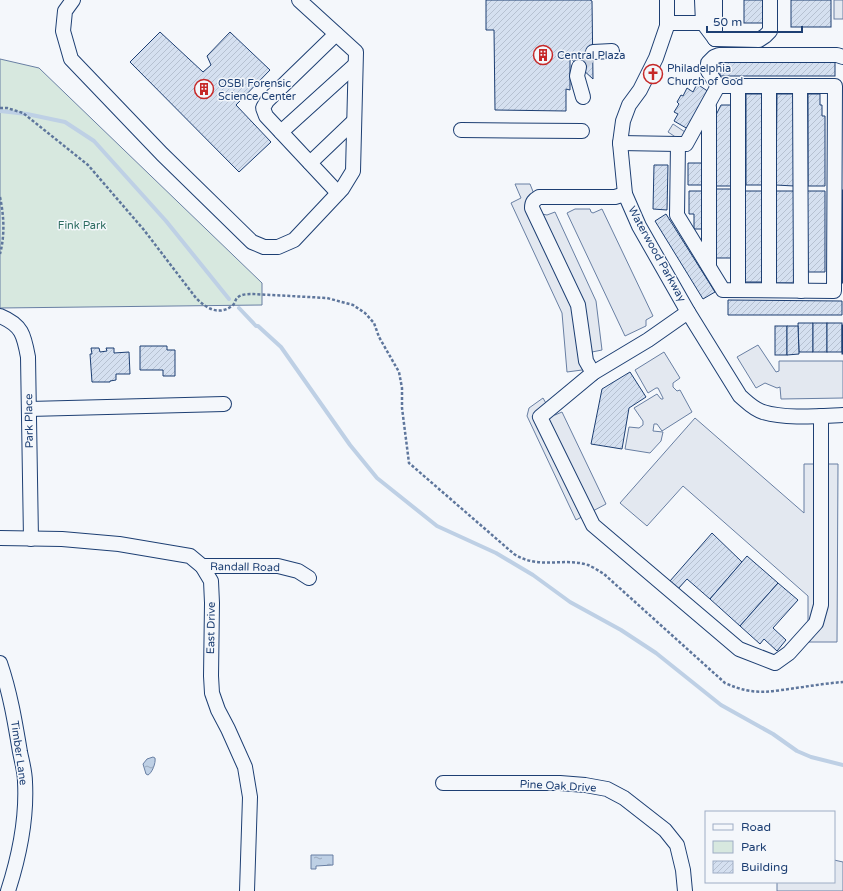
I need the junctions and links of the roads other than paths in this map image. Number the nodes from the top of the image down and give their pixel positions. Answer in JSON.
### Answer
{"nodes":[{"id":1,"x":73,"y":0,"type":"edge"},
{"id":2,"x":299,"y":0,"type":"edge"},
{"id":3,"x":667,"y":0,"type":"edge"},
{"id":4,"x":702,"y":0,"type":"edge"},
{"id":5,"x":715,"y":0,"type":"edge"},
{"id":6,"x":770,"y":0,"type":"edge"},
{"id":7,"x":667,"y":23,"type":"junction"},
{"id":8,"x":702,"y":23,"type":"junction"},
{"id":9,"x":336,"y":34,"type":"junction"},
{"id":10,"x":719,"y":39,"type":"junction"},
{"id":11,"x":612,"y":51,"type":"dead end"},
{"id":12,"x":593,"y":52,"type":"tunnel mouth"},
{"id":13,"x":843,"y":57,"type":"edge"},
{"id":14,"x":355,"y":66,"type":"junction"},
{"id":15,"x":579,"y":67,"type":"dead end"},
{"id":16,"x":839,"y":82,"type":"edge"},
{"id":17,"x":718,"y":86,"type":"junction"},
{"id":18,"x":738,"y":86,"type":"junction"},
{"id":19,"x":769,"y":86,"type":"junction"},
{"id":20,"x":800,"y":86,"type":"junction"},
{"id":21,"x":583,"y":97,"type":"dead end"},
{"id":22,"x":708,"y":104,"type":"junction"},
{"id":23,"x":354,"y":121,"type":"junction"},
{"id":24,"x":461,"y":130,"type":"dead end"},
{"id":25,"x":582,"y":131,"type":"dead end"},
{"id":26,"x":281,"y":132,"type":"junction"},
{"id":27,"x":620,"y":143,"type":"junction"},
{"id":28,"x":678,"y":144,"type":"junction"},
{"id":29,"x":310,"y":163,"type":"junction"},
{"id":30,"x":338,"y":193,"type":"junction"},
{"id":31,"x":625,"y":194,"type":"junction"},
{"id":32,"x":709,"y":267,"type":"junction"},
{"id":33,"x":738,"y":290,"type":"junction"},
{"id":34,"x":769,"y":290,"type":"junction"},
{"id":35,"x":801,"y":291,"type":"junction"},
{"id":36,"x":688,"y":312,"type":"junction"},
{"id":37,"x":0,"y":316,"type":"edge"},
{"id":38,"x":592,"y":373,"type":"junction"},
{"id":39,"x":224,"y":404,"type":"dead end"},
{"id":40,"x":29,"y":409,"type":"junction"},
{"id":41,"x":821,"y":416,"type":"junction"},
{"id":42,"x":843,"y":416,"type":"edge"},
{"id":43,"x":0,"y":538,"type":"edge"},
{"id":44,"x":31,"y":539,"type":"junction"},
{"id":45,"x":202,"y":566,"type":"junction"},
{"id":46,"x":309,"y":578,"type":"dead end"},
{"id":47,"x":0,"y":662,"type":"edge"},
{"id":48,"x":443,"y":782,"type":"dead end"},
{"id":49,"x":8,"y":891,"type":"edge"},
{"id":50,"x":248,"y":891,"type":"edge"},
{"id":51,"x":685,"y":891,"type":"edge"}],
"edges":[{"from":1,"to":30,"type":"street"},
{"from":2,"to":9,"type":"street"},
{"from":3,"to":7,"type":"street","name":"Waterwood Parkway"},
{"from":4,"to":8,"type":"street"},
{"from":5,"to":10,"type":"street"},
{"from":6,"to":10,"type":"street"},
{"from":7,"to":8,"type":"street"},
{"from":7,"to":27,"type":"street","name":"Waterwood Parkway"},
{"from":8,"to":10,"type":"street"},
{"from":9,"to":14,"type":"street"},
{"from":9,"to":26,"type":"street"},
{"from":11,"to":12,"type":"street"},
{"from":13,"to":17,"type":"street"},
{"from":14,"to":23,"type":"street"},
{"from":14,"to":26,"type":"street"},
{"from":15,"to":21,"type":"street"},
{"from":16,"to":20,"type":"street"},
{"from":16,"to":35,"type":"street"},
{"from":17,"to":18,"type":"street"},
{"from":17,"to":22,"type":"street"},
{"from":18,"to":19,"type":"street"},
{"from":18,"to":33,"type":"street"},
{"from":19,"to":20,"type":"street"},
{"from":19,"to":34,"type":"street"},
{"from":20,"to":35,"type":"street"},
{"from":22,"to":28,"type":"street"},
{"from":22,"to":32,"type":"street"},
{"from":23,"to":29,"type":"street"},
{"from":23,"to":30,"type":"street"},
{"from":24,"to":25,"type":"street"},
{"from":26,"to":29,"type":"street"},
{"from":27,"to":28,"type":"street"},
{"from":27,"to":31,"type":"street","name":"Waterwood Parkway"},
{"from":28,"to":32,"type":"street"},
{"from":29,"to":30,"type":"street"},
{"from":31,"to":36,"type":"street","name":"Waterwood Parkway"},
{"from":31,"to":38,"type":"street"},
{"from":32,"to":33,"type":"street"},
{"from":33,"to":34,"type":"street"},
{"from":34,"to":35,"type":"street"},
{"from":36,"to":38,"type":"street"},
{"from":36,"to":41,"type":"street","name":"Waterwood Parkway"},
{"from":37,"to":40,"type":"street","name":"Park Place"},
{"from":38,"to":41,"type":"street"},
{"from":39,"to":40,"type":"street"},
{"from":40,"to":44,"type":"street","name":"Park Place"},
{"from":41,"to":42,"type":"street","name":"Waterwood Parkway"},
{"from":43,"to":44,"type":"street","name":"East Drive"},
{"from":44,"to":45,"type":"street","name":"East Drive"},
{"from":45,"to":46,"type":"street","name":"Randall Road"},
{"from":45,"to":50,"type":"street","name":"East Drive"},
{"from":47,"to":49,"type":"street","name":"Timber Lane"},
{"from":48,"to":51,"type":"street","name":"Pine Oak Drive"}]}
